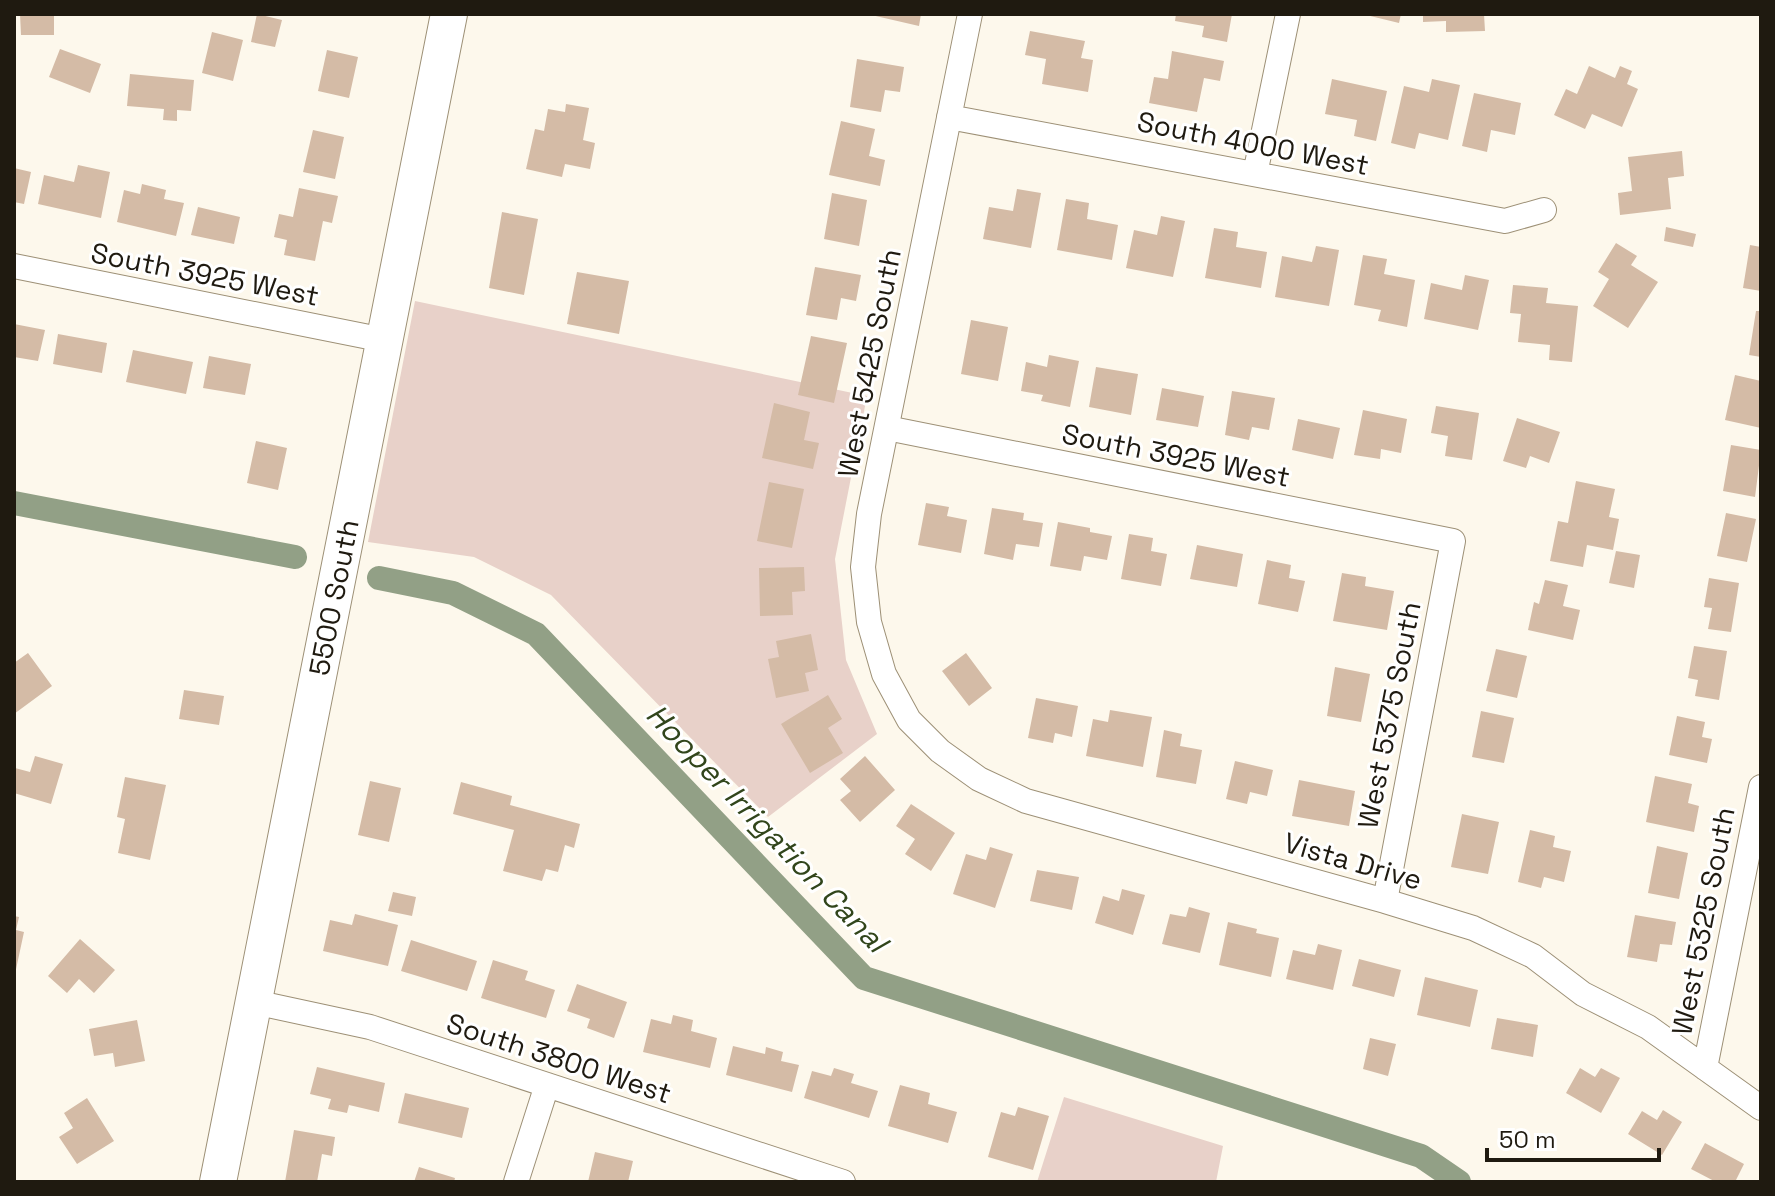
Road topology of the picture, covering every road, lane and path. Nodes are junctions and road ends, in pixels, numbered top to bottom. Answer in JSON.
{"nodes":[{"id":1,"x":449,"y":14,"type":"edge"},
{"id":2,"x":970,"y":14,"type":"edge"},
{"id":3,"x":1288,"y":14,"type":"edge"},
{"id":4,"x":949,"y":117,"type":"junction"},
{"id":5,"x":1255,"y":174,"type":"junction"},
{"id":6,"x":1544,"y":210,"type":"dead end"},
{"id":7,"x":14,"y":266,"type":"edge"},
{"id":8,"x":384,"y":340,"type":"junction"},
{"id":9,"x":887,"y":428,"type":"junction"},
{"id":10,"x":1453,"y":541,"type":"joint"},
{"id":11,"x":909,"y":720,"type":"joint"},
{"id":12,"x":1761,"y":787,"type":"edge"},
{"id":13,"x":1385,"y":901,"type":"junction"},
{"id":14,"x":254,"y":1002,"type":"junction"},
{"id":15,"x":1705,"y":1068,"type":"junction"},
{"id":16,"x":547,"y":1085,"type":"junction"},
{"id":17,"x":1761,"y":1108,"type":"edge"},
{"id":18,"x":218,"y":1182,"type":"edge"},
{"id":19,"x":516,"y":1182,"type":"edge"},
{"id":20,"x":843,"y":1182,"type":"edge"}],
"edges":[{"from":1,"to":8,"type":"main road","name":"5500 South"},
{"from":2,"to":4,"type":"street","name":"West 5425 South"},
{"from":3,"to":5,"type":"street"},
{"from":4,"to":5,"type":"street","name":"South 4000 West"},
{"from":4,"to":9,"type":"street","name":"West 5425 South"},
{"from":5,"to":6,"type":"street","name":"South 4000 West"},
{"from":7,"to":8,"type":"street","name":"South 3925 West"},
{"from":8,"to":14,"type":"main road","name":"5500 South"},
{"from":9,"to":10,"type":"street","name":"South 3925 West"},
{"from":9,"to":11,"type":"street","name":"West 5425 South"},
{"from":10,"to":13,"type":"street","name":"West 5375 South"},
{"from":11,"to":13,"type":"street","name":"Vista Drive"},
{"from":12,"to":15,"type":"street","name":"West 5325 South"},
{"from":13,"to":15,"type":"street","name":"Vista Drive"},
{"from":14,"to":16,"type":"street","name":"South 3800 West"},
{"from":14,"to":18,"type":"main road","name":"5500 South"},
{"from":15,"to":17,"type":"street","name":"Vista Drive"},
{"from":16,"to":19,"type":"street"},
{"from":16,"to":20,"type":"street","name":"South 3800 West"}]}
